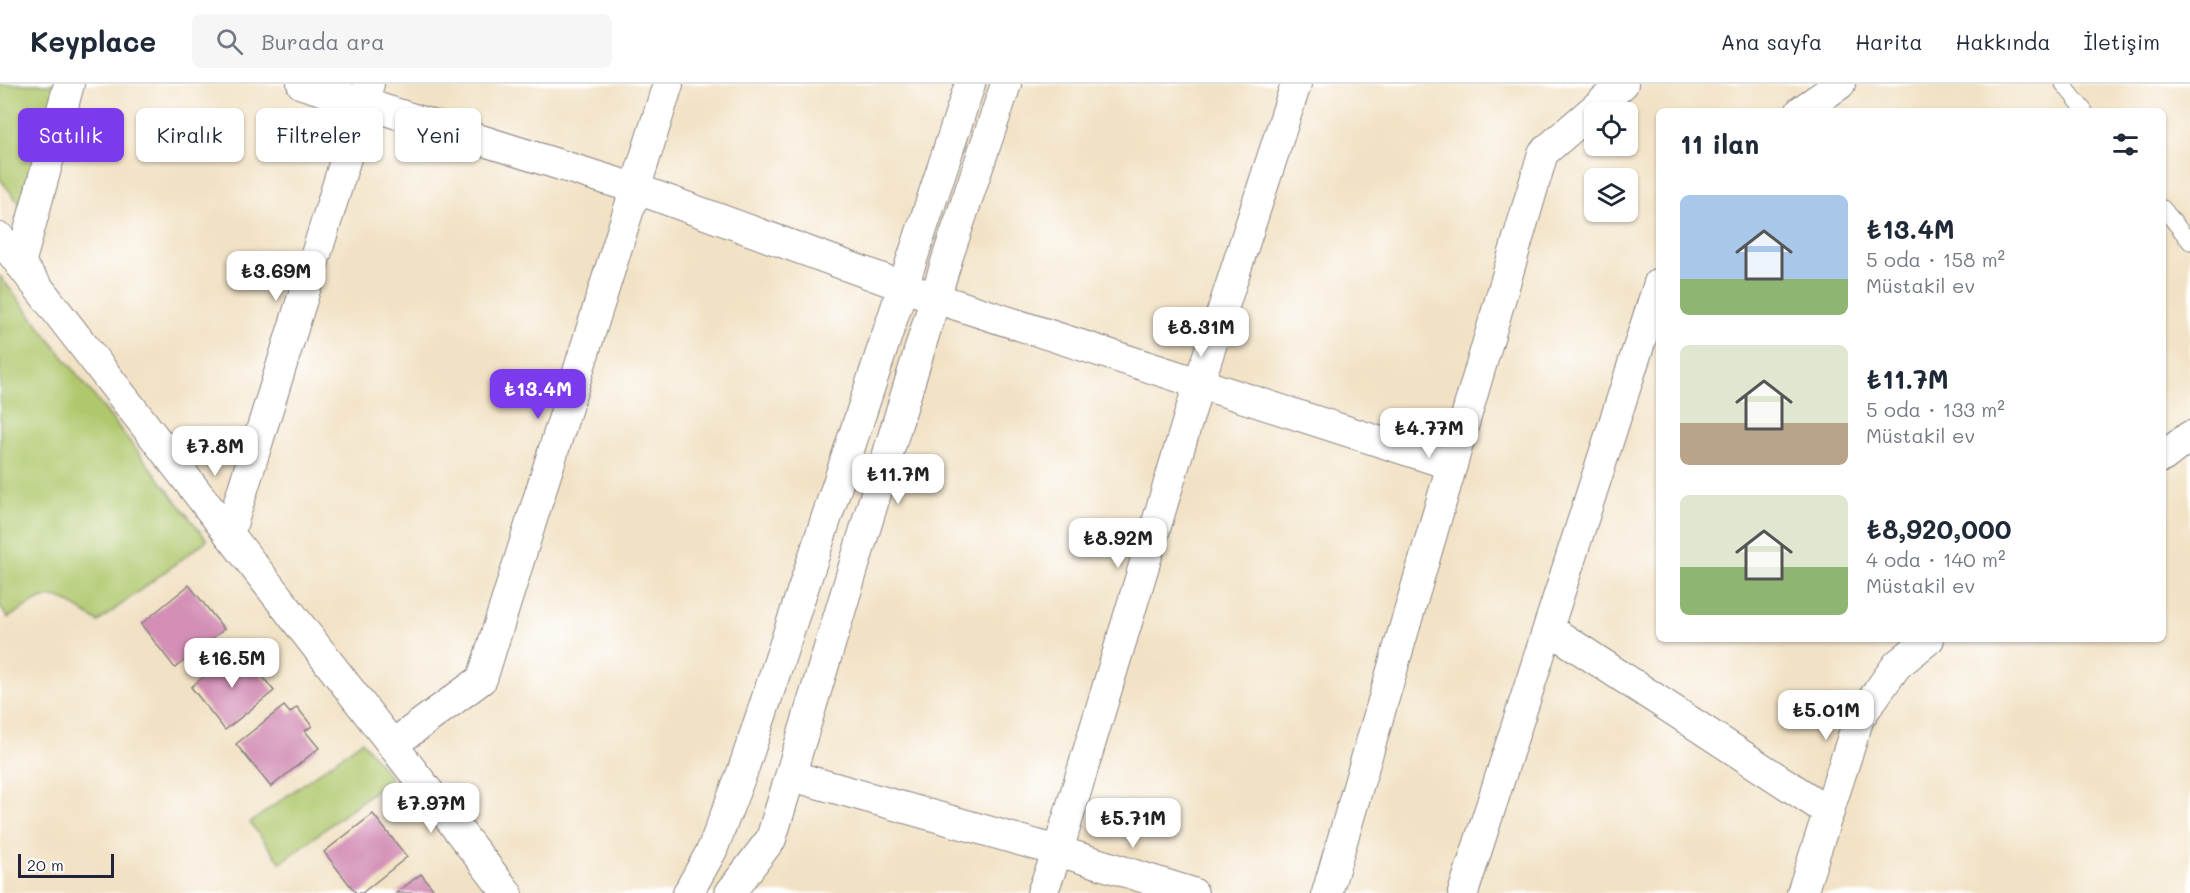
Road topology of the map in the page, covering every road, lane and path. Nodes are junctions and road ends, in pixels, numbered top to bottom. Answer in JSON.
{"nodes":[{"id":1,"x":69,"y":84,"type":"edge"},
{"id":2,"x":302,"y":84,"type":"edge"},
{"id":3,"x":668,"y":84,"type":"edge"},
{"id":4,"x":970,"y":84,"type":"edge"},
{"id":5,"x":1006,"y":84,"type":"edge"},
{"id":6,"x":1296,"y":84,"type":"edge"},
{"id":7,"x":1623,"y":84,"type":"edge"},
{"id":8,"x":1839,"y":84,"type":"edge"},
{"id":9,"x":2063,"y":84,"type":"edge"},
{"id":10,"x":366,"y":94,"type":"edge"},
{"id":11,"x":1805,"y":108,"type":"edge"},
{"id":12,"x":2083,"y":108,"type":"edge"},
{"id":13,"x":637,"y":189,"type":"junction"},
{"id":14,"x":2166,"y":212,"type":"edge"},
{"id":15,"x":0,"y":238,"type":"edge"},
{"id":16,"x":2190,"y":242,"type":"edge"},
{"id":17,"x":20,"y":264,"type":"junction"},
{"id":18,"x":904,"y":286,"type":"junction"},
{"id":19,"x":935,"y":298,"type":"junction"},
{"id":20,"x":1656,"y":305,"type":"edge"},
{"id":21,"x":1648,"y":365,"type":"edge"},
{"id":22,"x":1199,"y":383,"type":"junction"},
{"id":23,"x":2190,"y":436,"type":"edge"},
{"id":24,"x":2166,"y":455,"type":"edge"},
{"id":25,"x":1452,"y":465,"type":"junction"},
{"id":26,"x":229,"y":534,"type":"junction"},
{"id":27,"x":1549,"y":629,"type":"junction"},
{"id":28,"x":1925,"y":642,"type":"edge"},
{"id":29,"x":392,"y":745,"type":"junction"},
{"id":30,"x":792,"y":776,"type":"junction"},
{"id":31,"x":1828,"y":812,"type":"junction"},
{"id":32,"x":1059,"y":851,"type":"junction"},
{"id":33,"x":507,"y":893,"type":"edge"},
{"id":34,"x":688,"y":893,"type":"edge"},
{"id":35,"x":730,"y":893,"type":"edge"},
{"id":36,"x":1042,"y":893,"type":"edge"},
{"id":37,"x":1193,"y":893,"type":"edge"},
{"id":38,"x":1327,"y":893,"type":"edge"},
{"id":39,"x":1463,"y":893,"type":"edge"},
{"id":40,"x":1802,"y":893,"type":"edge"}],
"edges":[{"from":1,"to":17,"type":"street"},
{"from":2,"to":10,"type":"street"},
{"from":3,"to":13,"type":"street"},
{"from":4,"to":18,"type":"street"},
{"from":5,"to":19,"type":"street"},
{"from":6,"to":22,"type":"street"},
{"from":7,"to":25,"type":"street"},
{"from":8,"to":11,"type":"street"},
{"from":9,"to":12,"type":"lane"},
{"from":10,"to":13,"type":"street"},
{"from":10,"to":26,"type":"street"},
{"from":13,"to":18,"type":"street"},
{"from":13,"to":29,"type":"street"},
{"from":14,"to":16,"type":"lane"},
{"from":15,"to":17,"type":"street"},
{"from":17,"to":26,"type":"street"},
{"from":18,"to":19,"type":"street"},
{"from":18,"to":34,"type":"street"},
{"from":19,"to":22,"type":"street"},
{"from":19,"to":30,"type":"street"},
{"from":20,"to":21,"type":"street"},
{"from":21,"to":27,"type":"street"},
{"from":22,"to":25,"type":"street"},
{"from":22,"to":32,"type":"street"},
{"from":23,"to":24,"type":"street"},
{"from":25,"to":38,"type":"street"},
{"from":26,"to":29,"type":"street"},
{"from":27,"to":31,"type":"street"},
{"from":27,"to":39,"type":"street"},
{"from":28,"to":31,"type":"street"},
{"from":29,"to":33,"type":"street"},
{"from":30,"to":32,"type":"street"},
{"from":30,"to":35,"type":"street"},
{"from":31,"to":40,"type":"street"},
{"from":32,"to":36,"type":"street"},
{"from":32,"to":37,"type":"street"}]}
